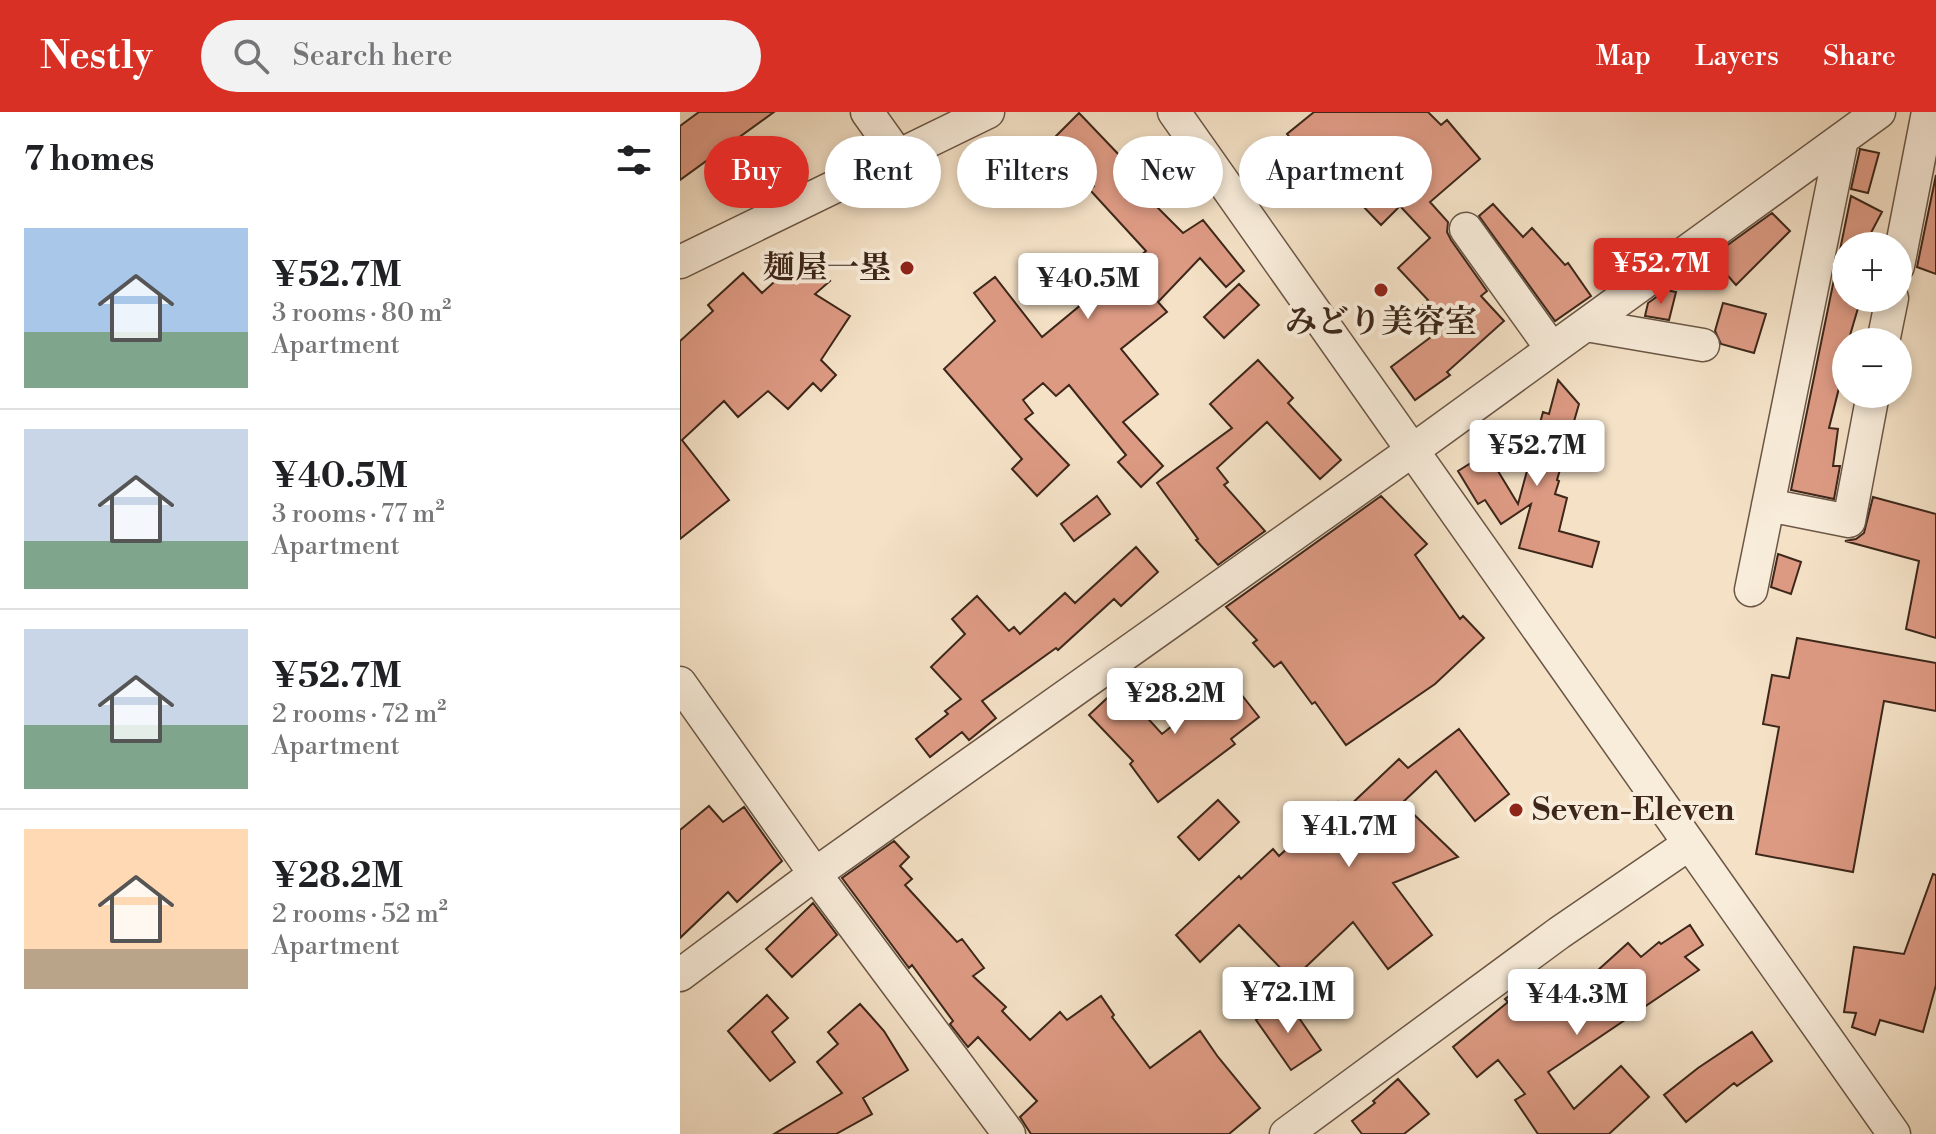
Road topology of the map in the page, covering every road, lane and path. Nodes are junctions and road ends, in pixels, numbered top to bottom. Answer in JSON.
{"nodes":[{"id":1,"x":867,"y":112,"type":"edge"},
{"id":2,"x":988,"y":112,"type":"edge"},
{"id":3,"x":1174,"y":112,"type":"edge"},
{"id":4,"x":1879,"y":112,"type":"edge"},
{"id":5,"x":1928,"y":112,"type":"edge"},
{"id":6,"x":884,"y":136,"type":"edge"},
{"id":7,"x":941,"y":136,"type":"edge"},
{"id":8,"x":1842,"y":139,"type":"junction"},
{"id":9,"x":825,"y":192,"type":"edge"},
{"id":10,"x":1466,"y":229,"type":"dead end"},
{"id":11,"x":1905,"y":232,"type":"edge"},
{"id":12,"x":680,"y":262,"type":"edge"},
{"id":13,"x":1586,"y":325,"type":"junction"},
{"id":14,"x":1703,"y":345,"type":"dead end"},
{"id":15,"x":1552,"y":349,"type":"junction"},
{"id":16,"x":1870,"y":408,"type":"edge"},
{"id":17,"x":1413,"y":450,"type":"junction"},
{"id":18,"x":1768,"y":505,"type":"junction"},
{"id":19,"x":1751,"y":590,"type":"dead end"},
{"id":20,"x":680,"y":683,"type":"edge"},
{"id":21,"x":1689,"y":844,"type":"junction"},
{"id":22,"x":815,"y":874,"type":"junction"},
{"id":23,"x":680,"y":975,"type":"edge"},
{"id":24,"x":1009,"y":1134,"type":"edge"},
{"id":25,"x":1286,"y":1134,"type":"edge"},
{"id":26,"x":1894,"y":1134,"type":"edge"}],
"edges":[{"from":1,"to":6,"type":"street"},
{"from":2,"to":7,"type":"street"},
{"from":3,"to":17,"type":"street"},
{"from":4,"to":8,"type":"street"},
{"from":5,"to":11,"type":"street"},
{"from":8,"to":13,"type":"street"},
{"from":8,"to":18,"type":"street"},
{"from":9,"to":12,"type":"street"},
{"from":10,"to":15,"type":"street"},
{"from":13,"to":14,"type":"street"},
{"from":13,"to":15,"type":"street"},
{"from":15,"to":17,"type":"street"},
{"from":16,"to":18,"type":"street"},
{"from":17,"to":21,"type":"street"},
{"from":17,"to":22,"type":"street"},
{"from":18,"to":19,"type":"street"},
{"from":20,"to":22,"type":"street"},
{"from":21,"to":25,"type":"street"},
{"from":21,"to":26,"type":"street"},
{"from":22,"to":23,"type":"street"},
{"from":22,"to":24,"type":"street"}]}
